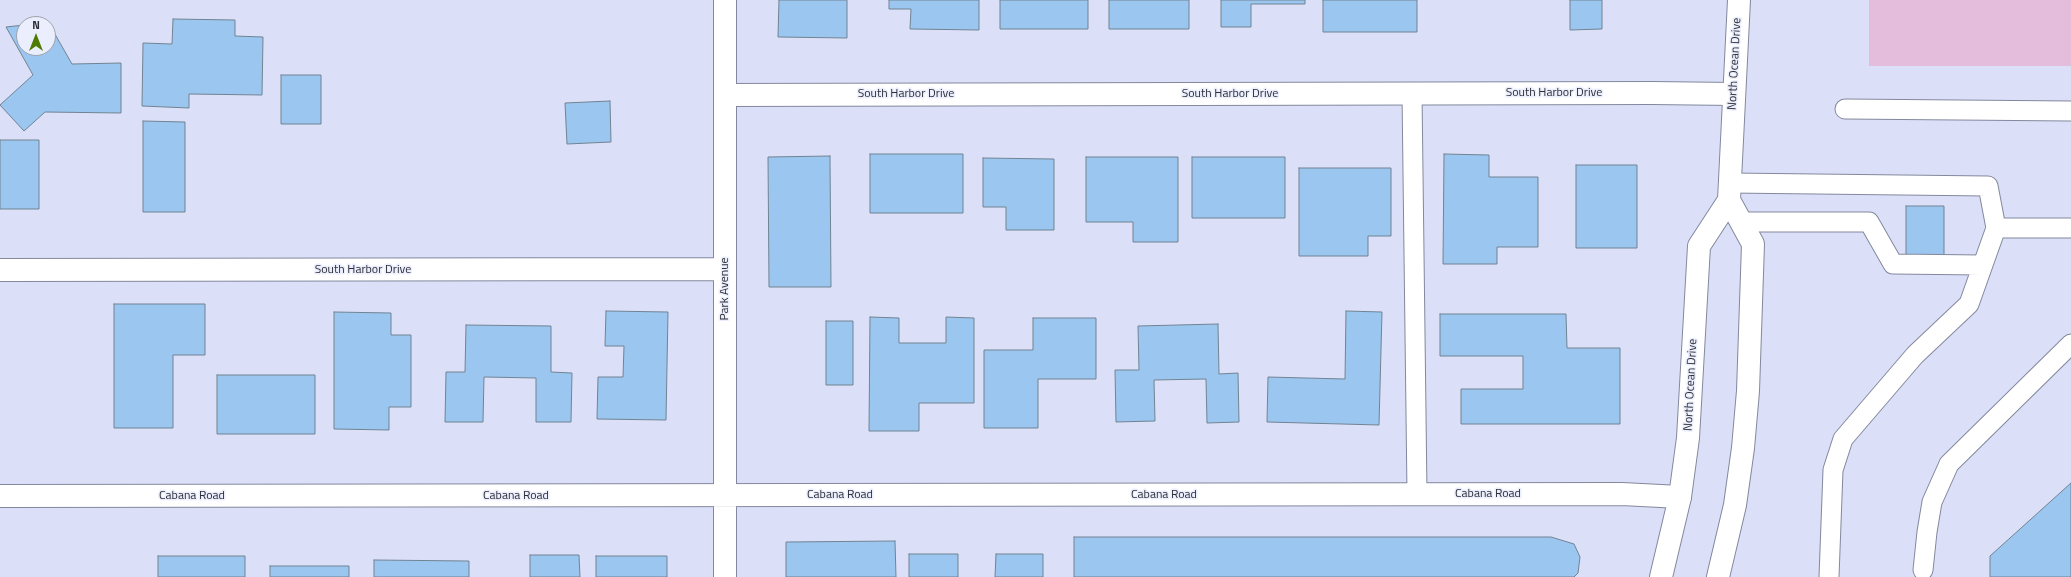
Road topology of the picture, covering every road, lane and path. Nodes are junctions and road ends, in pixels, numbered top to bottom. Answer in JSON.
{"nodes":[{"id":1,"x":725,"y":0,"type":"edge"},
{"id":2,"x":1739,"y":0,"type":"edge"},
{"id":3,"x":1412,"y":93,"type":"junction"},
{"id":4,"x":1734,"y":94,"type":"junction"},
{"id":5,"x":725,"y":95,"type":"junction"},
{"id":6,"x":1845,"y":109,"type":"dead end"},
{"id":7,"x":2071,"y":111,"type":"edge"},
{"id":8,"x":1729,"y":191,"type":"junction"},
{"id":9,"x":1741,"y":222,"type":"junction"},
{"id":10,"x":1996,"y":228,"type":"junction"},
{"id":11,"x":2071,"y":228,"type":"edge"},
{"id":12,"x":1982,"y":265,"type":"junction"},
{"id":13,"x":0,"y":270,"type":"edge"},
{"id":14,"x":725,"y":270,"type":"junction"},
{"id":15,"x":2071,"y":344,"type":"edge"},
{"id":16,"x":1417,"y":494,"type":"junction"},
{"id":17,"x":0,"y":496,"type":"edge"},
{"id":18,"x":725,"y":496,"type":"junction"},
{"id":19,"x":1680,"y":497,"type":"junction"},
{"id":20,"x":1923,"y":570,"type":"dead end"},
{"id":21,"x":725,"y":577,"type":"edge"},
{"id":22,"x":1661,"y":577,"type":"edge"},
{"id":23,"x":1718,"y":577,"type":"edge"},
{"id":24,"x":1829,"y":577,"type":"edge"}],
"edges":[{"from":1,"to":5,"type":"street","name":"Park Avenue"},
{"from":2,"to":4,"type":"street","name":"North Ocean Drive"},
{"from":3,"to":4,"type":"street","name":"South Harbor Drive"},
{"from":3,"to":5,"type":"street","name":"South Harbor Drive"},
{"from":3,"to":16,"type":"lane"},
{"from":4,"to":8,"type":"street","name":"North Ocean Drive"},
{"from":5,"to":14,"type":"street","name":"Park Avenue"},
{"from":6,"to":7,"type":"lane"},
{"from":8,"to":9,"type":"street"},
{"from":8,"to":10,"type":"lane"},
{"from":8,"to":19,"type":"street","name":"North Ocean Drive"},
{"from":9,"to":12,"type":"lane"},
{"from":9,"to":23,"type":"street"},
{"from":10,"to":11,"type":"lane"},
{"from":10,"to":12,"type":"lane"},
{"from":12,"to":24,"type":"lane"},
{"from":13,"to":14,"type":"street","name":"South Harbor Drive"},
{"from":14,"to":18,"type":"street","name":"Park Avenue"},
{"from":15,"to":20,"type":"lane"},
{"from":16,"to":18,"type":"street","name":"Cabana Road"},
{"from":16,"to":19,"type":"street","name":"Cabana Road"},
{"from":17,"to":18,"type":"street","name":"Cabana Road"},
{"from":18,"to":21,"type":"street","name":"Park Avenue"},
{"from":19,"to":22,"type":"street","name":"North Ocean Drive"}]}
